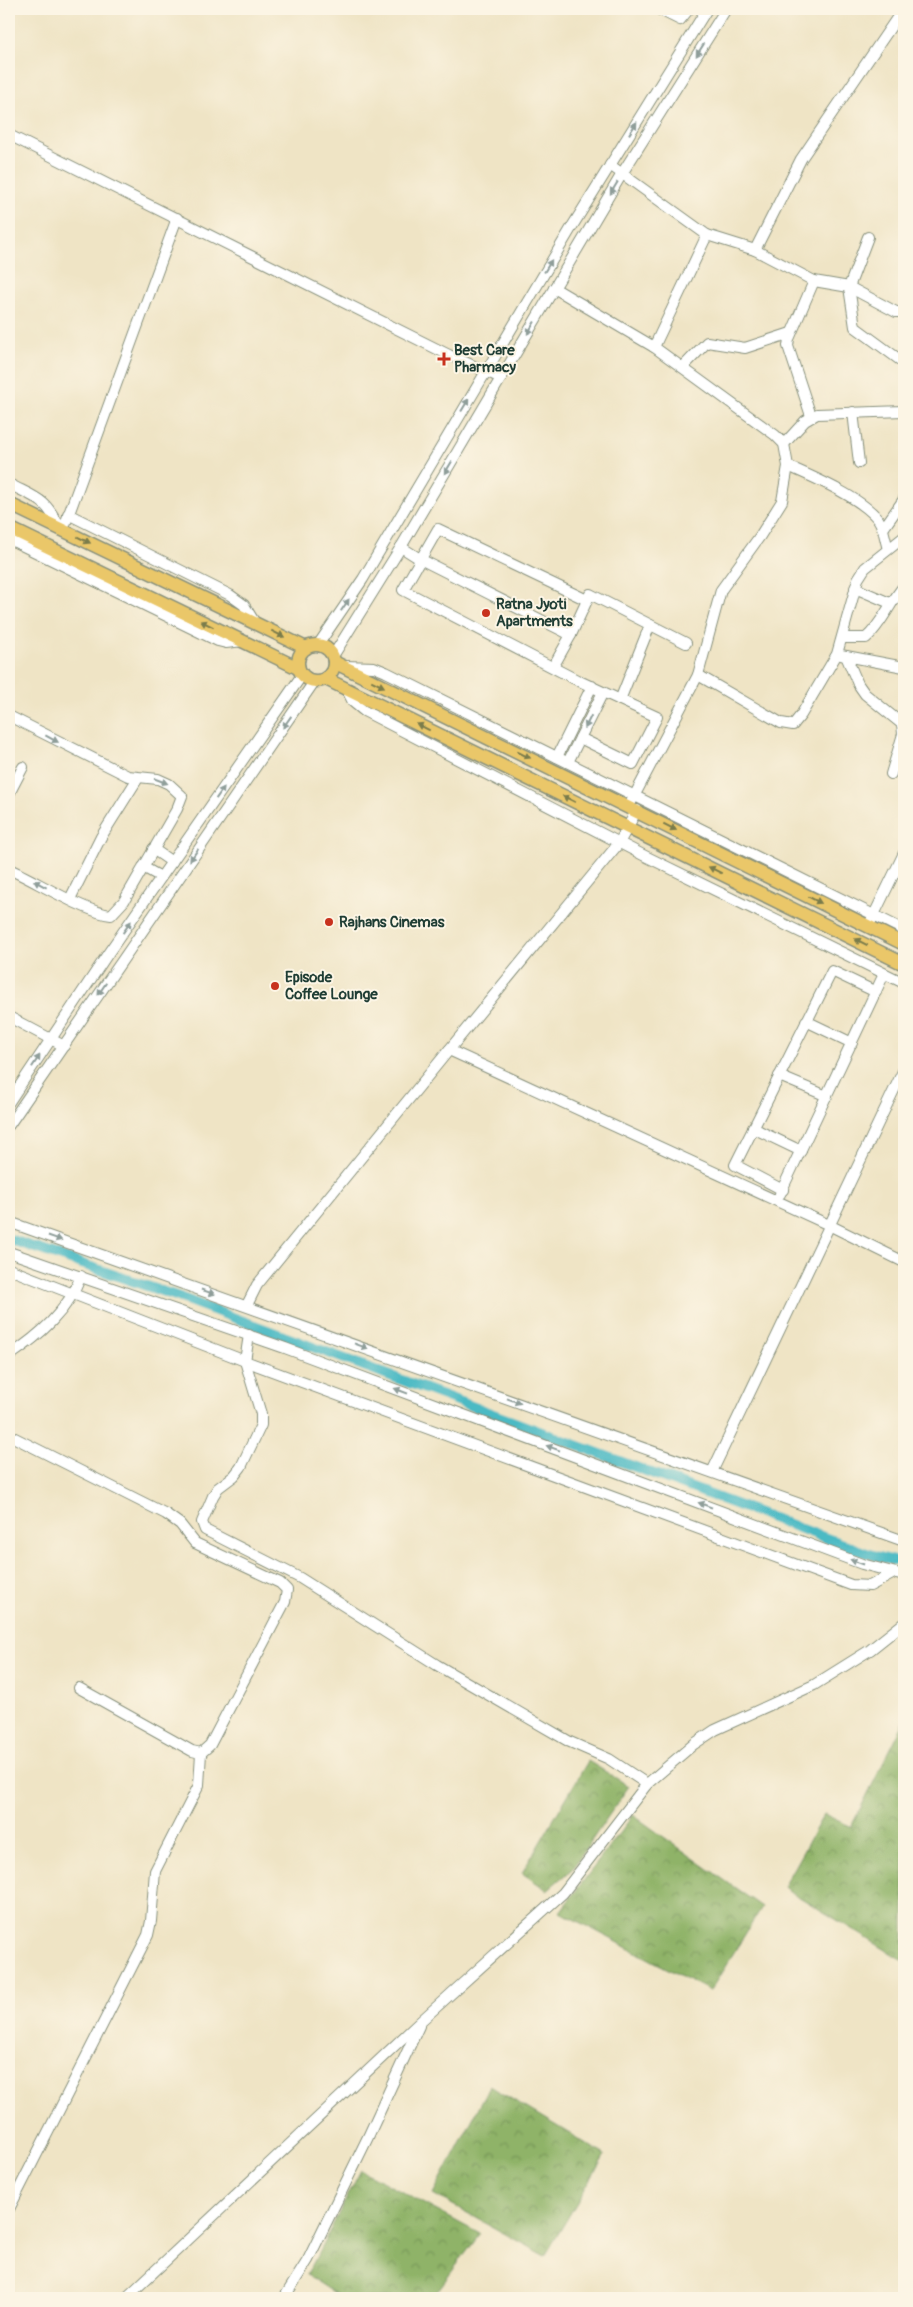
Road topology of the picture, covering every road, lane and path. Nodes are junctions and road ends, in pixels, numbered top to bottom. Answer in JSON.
{"nodes":[{"id":1,"x":658,"y":9,"type":"edge"},
{"id":2,"x":688,"y":9,"type":"edge"},
{"id":3,"x":707,"y":9,"type":"edge"},
{"id":4,"x":726,"y":9,"type":"edge"},
{"id":5,"x":903,"y":9,"type":"edge"},
{"id":6,"x":9,"y":135,"type":"edge"},
{"id":7,"x":610,"y":165,"type":"junction"},
{"id":8,"x":623,"y":172,"type":"junction"},
{"id":9,"x":177,"y":218,"type":"junction"},
{"id":10,"x":707,"y":235,"type":"junction"},
{"id":11,"x":868,"y":237,"type":"dead end"},
{"id":12,"x":755,"y":250,"type":"junction"},
{"id":13,"x":814,"y":281,"type":"junction"},
{"id":14,"x":849,"y":287,"type":"junction"},
{"id":15,"x":554,"y":288,"type":"junction"},
{"id":16,"x":904,"y":312,"type":"edge"},
{"id":17,"x":791,"y":333,"type":"junction"},
{"id":18,"x":654,"y":347,"type":"junction"},
{"id":19,"x":904,"y":363,"type":"edge"},
{"id":20,"x":683,"y":367,"type":"junction"},
{"id":21,"x":486,"y":371,"type":"junction"},
{"id":22,"x":501,"y":378,"type":"junction"},
{"id":23,"x":904,"y":411,"type":"edge"},
{"id":24,"x":853,"y":412,"type":"junction"},
{"id":25,"x":810,"y":416,"type":"junction"},
{"id":26,"x":784,"y":444,"type":"junction"},
{"id":27,"x":859,"y":463,"type":"dead end"},
{"id":28,"x":788,"y":466,"type":"junction"},
{"id":29,"x":9,"y":484,"type":"edge"},
{"id":30,"x":904,"y":499,"type":"edge"},
{"id":31,"x":9,"y":504,"type":"edge"},
{"id":32,"x":68,"y":514,"type":"junction"},
{"id":33,"x":9,"y":528,"type":"edge"},
{"id":34,"x":61,"y":529,"type":"junction"},
{"id":35,"x":883,"y":529,"type":"junction"},
{"id":36,"x":904,"y":537,"type":"edge"},
{"id":37,"x":9,"y":539,"type":"edge"},
{"id":38,"x":401,"y":547,"type":"junction"},
{"id":39,"x":888,"y":549,"type":"junction"},
{"id":40,"x":420,"y":559,"type":"junction"},
{"id":41,"x":904,"y":586,"type":"edge"},
{"id":42,"x":855,"y":588,"type":"junction"},
{"id":43,"x":587,"y":600,"type":"junction"},
{"id":44,"x":890,"y":603,"type":"junction"},
{"id":45,"x":255,"y":623,"type":"junction"},
{"id":46,"x":650,"y":625,"type":"junction"},
{"id":47,"x":571,"y":635,"type":"junction"},
{"id":48,"x":843,"y":638,"type":"junction"},
{"id":49,"x":243,"y":641,"type":"junction"},
{"id":50,"x":686,"y":643,"type":"dead end"},
{"id":51,"x":312,"y":646,"type":"junction"},
{"id":52,"x":842,"y":655,"type":"junction"},
{"id":53,"x":336,"y":662,"type":"junction"},
{"id":54,"x":553,"y":667,"type":"junction"},
{"id":55,"x":904,"y":667,"type":"edge"},
{"id":56,"x":300,"y":671,"type":"junction"},
{"id":57,"x":698,"y":675,"type":"junction"},
{"id":58,"x":320,"y":680,"type":"junction"},
{"id":59,"x":592,"y":686,"type":"junction"},
{"id":60,"x":346,"y":688,"type":"junction"},
{"id":61,"x":603,"y":692,"type":"junction"},
{"id":62,"x":620,"y":700,"type":"junction"},
{"id":63,"x":9,"y":716,"type":"edge"},
{"id":64,"x":580,"y":738,"type":"junction"},
{"id":65,"x":558,"y":757,"type":"junction"},
{"id":66,"x":568,"y":762,"type":"junction"},
{"id":67,"x":23,"y":766,"type":"dead end"},
{"id":68,"x":891,"y":774,"type":"dead end"},
{"id":69,"x":138,"y":778,"type":"junction"},
{"id":70,"x":9,"y":794,"type":"edge"},
{"id":71,"x":633,"y":804,"type":"junction"},
{"id":72,"x":628,"y":828,"type":"junction"},
{"id":73,"x":619,"y":843,"type":"junction"},
{"id":74,"x":153,"y":849,"type":"junction"},
{"id":75,"x":904,"y":853,"type":"edge"},
{"id":76,"x":172,"y":862,"type":"junction"},
{"id":77,"x":143,"y":867,"type":"junction"},
{"id":78,"x":9,"y":869,"type":"edge"},
{"id":79,"x":161,"y":877,"type":"junction"},
{"id":80,"x":70,"y":899,"type":"junction"},
{"id":81,"x":871,"y":921,"type":"junction"},
{"id":82,"x":904,"y":930,"type":"edge"},
{"id":83,"x":904,"y":944,"type":"edge"},
{"id":84,"x":904,"y":964,"type":"edge"},
{"id":85,"x":884,"y":974,"type":"junction"},
{"id":86,"x":904,"y":983,"type":"edge"},
{"id":87,"x":876,"y":992,"type":"junction"},
{"id":88,"x":9,"y":1017,"type":"edge"},
{"id":89,"x":806,"y":1021,"type":"junction"},
{"id":90,"x":51,"y":1038,"type":"junction"},
{"id":91,"x":852,"y":1042,"type":"junction"},
{"id":92,"x":64,"y":1046,"type":"junction"},
{"id":93,"x":449,"y":1050,"type":"junction"},
{"id":94,"x":904,"y":1069,"type":"edge"},
{"id":95,"x":779,"y":1076,"type":"junction"},
{"id":96,"x":827,"y":1096,"type":"junction"},
{"id":97,"x":9,"y":1102,"type":"edge"},
{"id":98,"x":9,"y":1125,"type":"edge"},
{"id":99,"x":753,"y":1128,"type":"junction"},
{"id":100,"x":801,"y":1151,"type":"junction"},
{"id":101,"x":783,"y":1190,"type":"junction"},
{"id":102,"x":777,"y":1201,"type":"junction"},
{"id":103,"x":9,"y":1222,"type":"edge"},
{"id":104,"x":829,"y":1225,"type":"junction"},
{"id":105,"x":9,"y":1252,"type":"edge"},
{"id":106,"x":904,"y":1262,"type":"edge"},
{"id":107,"x":9,"y":1269,"type":"edge"},
{"id":108,"x":81,"y":1276,"type":"junction"},
{"id":109,"x":74,"y":1294,"type":"junction"},
{"id":110,"x":247,"y":1306,"type":"junction"},
{"id":111,"x":249,"y":1336,"type":"junction"},
{"id":112,"x":9,"y":1356,"type":"edge"},
{"id":113,"x":244,"y":1361,"type":"junction"},
{"id":114,"x":9,"y":1435,"type":"edge"},
{"id":115,"x":712,"y":1472,"type":"junction"},
{"id":116,"x":904,"y":1541,"type":"edge"},
{"id":117,"x":899,"y":1574,"type":"edge"},
{"id":118,"x":904,"y":1623,"type":"edge"},
{"id":119,"x":79,"y":1688,"type":"dead end"},
{"id":120,"x":201,"y":1754,"type":"junction"},
{"id":121,"x":647,"y":1784,"type":"junction"},
{"id":122,"x":422,"y":2020,"type":"junction"},
{"id":123,"x":9,"y":2210,"type":"edge"},
{"id":124,"x":126,"y":2298,"type":"edge"},
{"id":125,"x":284,"y":2298,"type":"edge"}],
"edges":[{"from":1,"to":2,"type":"street"},
{"from":7,"to":3,"type":"street","one_way":true},
{"from":4,"to":8,"type":"street","one_way":true},
{"from":5,"to":12,"type":"street"},
{"from":6,"to":9,"type":"street"},
{"from":7,"to":8,"type":"street"},
{"from":21,"to":7,"type":"street","one_way":true},
{"from":8,"to":10,"type":"street"},
{"from":8,"to":15,"type":"street","one_way":true},
{"from":9,"to":21,"type":"street"},
{"from":9,"to":32,"type":"street"},
{"from":10,"to":12,"type":"street"},
{"from":10,"to":18,"type":"street"},
{"from":11,"to":14,"type":"street"},
{"from":12,"to":13,"type":"street"},
{"from":13,"to":14,"type":"street"},
{"from":13,"to":17,"type":"street"},
{"from":14,"to":16,"type":"street"},
{"from":14,"to":19,"type":"street"},
{"from":15,"to":18,"type":"street"},
{"from":15,"to":22,"type":"street","one_way":true},
{"from":17,"to":20,"type":"street"},
{"from":17,"to":25,"type":"street"},
{"from":18,"to":20,"type":"street"},
{"from":20,"to":26,"type":"street"},
{"from":21,"to":22,"type":"street"},
{"from":51,"to":21,"type":"street","one_way":true},
{"from":22,"to":38,"type":"street","one_way":true},
{"from":23,"to":24,"type":"street"},
{"from":24,"to":25,"type":"street"},
{"from":24,"to":27,"type":"street"},
{"from":25,"to":26,"type":"street"},
{"from":26,"to":28,"type":"street"},
{"from":28,"to":35,"type":"street"},
{"from":28,"to":57,"type":"street"},
{"from":29,"to":34,"type":"street"},
{"from":30,"to":35,"type":"street"},
{"from":31,"to":34,"type":"main road"},
{"from":32,"to":34,"type":"street"},
{"from":32,"to":45,"type":"street"},
{"from":49,"to":33,"type":"main road","one_way":true},
{"from":34,"to":45,"type":"main road","one_way":true},
{"from":35,"to":39,"type":"street"},
{"from":36,"to":39,"type":"street"},
{"from":37,"to":49,"type":"street"},
{"from":38,"to":40,"type":"street"},
{"from":38,"to":53,"type":"street"},
{"from":39,"to":42,"type":"street"},
{"from":40,"to":43,"type":"street"},
{"from":40,"to":47,"type":"street"},
{"from":40,"to":54,"type":"street"},
{"from":41,"to":44,"type":"street"},
{"from":42,"to":44,"type":"street"},
{"from":42,"to":48,"type":"street"},
{"from":43,"to":46,"type":"street"},
{"from":43,"to":47,"type":"street"},
{"from":44,"to":48,"type":"street"},
{"from":45,"to":51,"type":"main road","one_way":true},
{"from":46,"to":50,"type":"street"},
{"from":46,"to":62,"type":"street"},
{"from":47,"to":54,"type":"street"},
{"from":48,"to":52,"type":"street"},
{"from":49,"to":56,"type":"main road"},
{"from":51,"to":53,"type":"main road"},
{"from":51,"to":56,"type":"main road"},
{"from":52,"to":55,"type":"street"},
{"from":52,"to":57,"type":"street"},
{"from":52,"to":68,"type":"street"},
{"from":53,"to":58,"type":"main road"},
{"from":53,"to":65,"type":"street"},
{"from":53,"to":71,"type":"main road","one_way":true},
{"from":54,"to":59,"type":"street"},
{"from":56,"to":58,"type":"main road"},
{"from":76,"to":56,"type":"street","one_way":true},
{"from":57,"to":71,"type":"street"},
{"from":58,"to":60,"type":"main road"},
{"from":58,"to":92,"type":"street","one_way":true},
{"from":59,"to":61,"type":"street"},
{"from":59,"to":65,"type":"street"},
{"from":72,"to":60,"type":"main road","one_way":true},
{"from":60,"to":73,"type":"street"},
{"from":61,"to":62,"type":"street"},
{"from":61,"to":64,"type":"street","one_way":true},
{"from":62,"to":64,"type":"street"},
{"from":63,"to":69,"type":"street","one_way":true},
{"from":64,"to":66,"type":"street"},
{"from":65,"to":66,"type":"street"},
{"from":66,"to":71,"type":"street"},
{"from":67,"to":70,"type":"street"},
{"from":69,"to":74,"type":"street","one_way":true},
{"from":69,"to":80,"type":"street"},
{"from":71,"to":72,"type":"street"},
{"from":71,"to":81,"type":"main road"},
{"from":72,"to":73,"type":"street"},
{"from":84,"to":72,"type":"main road","one_way":true},
{"from":73,"to":85,"type":"street"},
{"from":73,"to":93,"type":"street"},
{"from":74,"to":76,"type":"street"},
{"from":74,"to":77,"type":"street"},
{"from":75,"to":81,"type":"street"},
{"from":76,"to":79,"type":"street"},
{"from":77,"to":79,"type":"street"},
{"from":77,"to":80,"type":"street"},
{"from":80,"to":78,"type":"street","one_way":true},
{"from":90,"to":79,"type":"street","one_way":true},
{"from":81,"to":82,"type":"street"},
{"from":81,"to":83,"type":"main road"},
{"from":85,"to":86,"type":"street"},
{"from":85,"to":87,"type":"street"},
{"from":87,"to":89,"type":"street"},
{"from":87,"to":91,"type":"street"},
{"from":88,"to":90,"type":"street"},
{"from":89,"to":91,"type":"street"},
{"from":89,"to":95,"type":"street"},
{"from":90,"to":92,"type":"street"},
{"from":97,"to":90,"type":"street","one_way":true},
{"from":91,"to":96,"type":"street"},
{"from":92,"to":98,"type":"street"},
{"from":93,"to":102,"type":"street"},
{"from":93,"to":110,"type":"street"},
{"from":94,"to":104,"type":"street"},
{"from":95,"to":96,"type":"street"},
{"from":95,"to":99,"type":"street"},
{"from":96,"to":100,"type":"street"},
{"from":99,"to":100,"type":"street"},
{"from":99,"to":101,"type":"street"},
{"from":100,"to":101,"type":"street"},
{"from":101,"to":102,"type":"street"},
{"from":102,"to":104,"type":"street"},
{"from":103,"to":110,"type":"street","one_way":true},
{"from":104,"to":106,"type":"street"},
{"from":104,"to":115,"type":"street"},
{"from":105,"to":108,"type":"street"},
{"from":107,"to":109,"type":"street"},
{"from":108,"to":109,"type":"street"},
{"from":108,"to":111,"type":"street"},
{"from":109,"to":112,"type":"street"},
{"from":109,"to":113,"type":"street"},
{"from":110,"to":115,"type":"street","one_way":true},
{"from":111,"to":113,"type":"street"},
{"from":117,"to":111,"type":"street","one_way":true},
{"from":113,"to":117,"type":"street"},
{"from":113,"to":121,"type":"street"},
{"from":114,"to":120,"type":"street"},
{"from":115,"to":116,"type":"street"},
{"from":118,"to":121,"type":"street"},
{"from":119,"to":120,"type":"street"},
{"from":120,"to":123,"type":"street"},
{"from":121,"to":122,"type":"street"},
{"from":122,"to":124,"type":"street"},
{"from":122,"to":125,"type":"street"}]}
